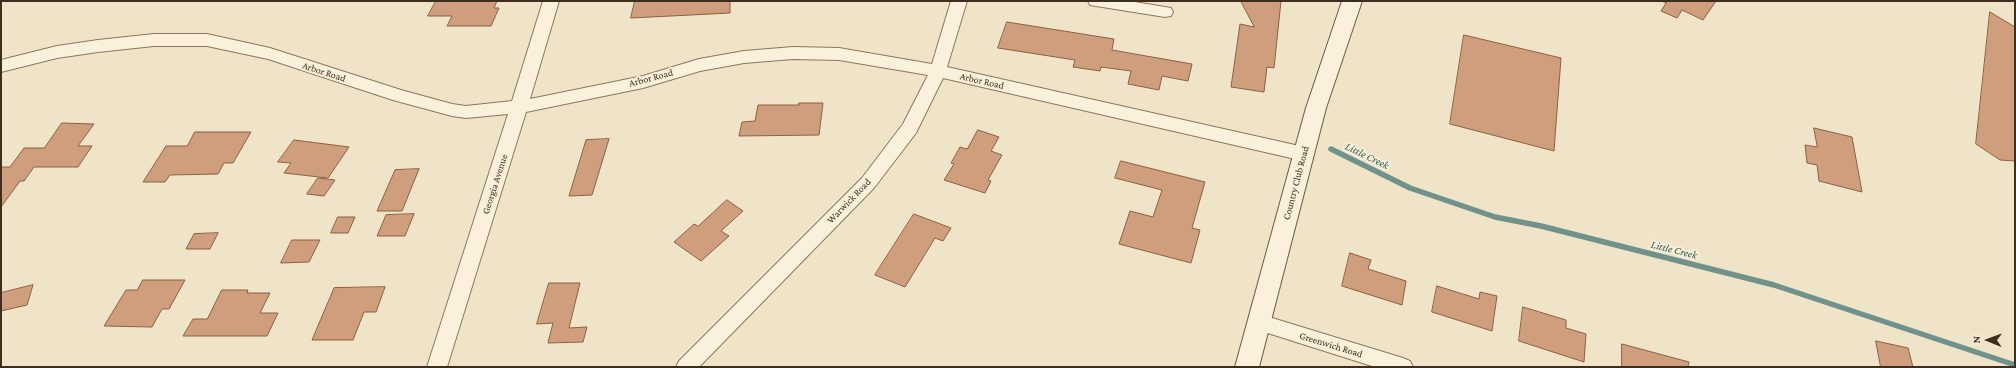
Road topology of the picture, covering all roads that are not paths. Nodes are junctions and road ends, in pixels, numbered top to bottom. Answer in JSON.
{"nodes":[{"id":1,"x":551,"y":1,"type":"edge"},
{"id":2,"x":958,"y":1,"type":"edge"},
{"id":3,"x":1096,"y":1,"type":"edge"},
{"id":4,"x":1352,"y":1,"type":"edge"},
{"id":5,"x":1165,"y":12,"type":"dead end"},
{"id":6,"x":1,"y":66,"type":"edge"},
{"id":7,"x":938,"y":71,"type":"junction"},
{"id":8,"x":519,"y":107,"type":"junction"},
{"id":9,"x":1304,"y":154,"type":"junction"},
{"id":10,"x":1259,"y":322,"type":"junction"},
{"id":11,"x":437,"y":367,"type":"edge"},
{"id":12,"x":686,"y":367,"type":"edge"},
{"id":13,"x":1247,"y":367,"type":"edge"},
{"id":14,"x":1403,"y":367,"type":"edge"}],
"edges":[{"from":1,"to":8,"type":"street","name":"Georgia Avenue"},
{"from":2,"to":7,"type":"street","name":"Warwick Road"},
{"from":3,"to":5,"type":"street"},
{"from":4,"to":9,"type":"main road","name":"Country Club Road"},
{"from":6,"to":8,"type":"street","name":"Arbor Road"},
{"from":7,"to":8,"type":"street","name":"Arbor Road"},
{"from":7,"to":9,"type":"street","name":"Arbor Road"},
{"from":7,"to":12,"type":"street","name":"Warwick Road"},
{"from":8,"to":11,"type":"street","name":"Georgia Avenue"},
{"from":9,"to":10,"type":"main road","name":"Country Club Road"},
{"from":10,"to":13,"type":"main road","name":"Country Club Road"},
{"from":10,"to":14,"type":"street","name":"Greenwich Road"}]}
